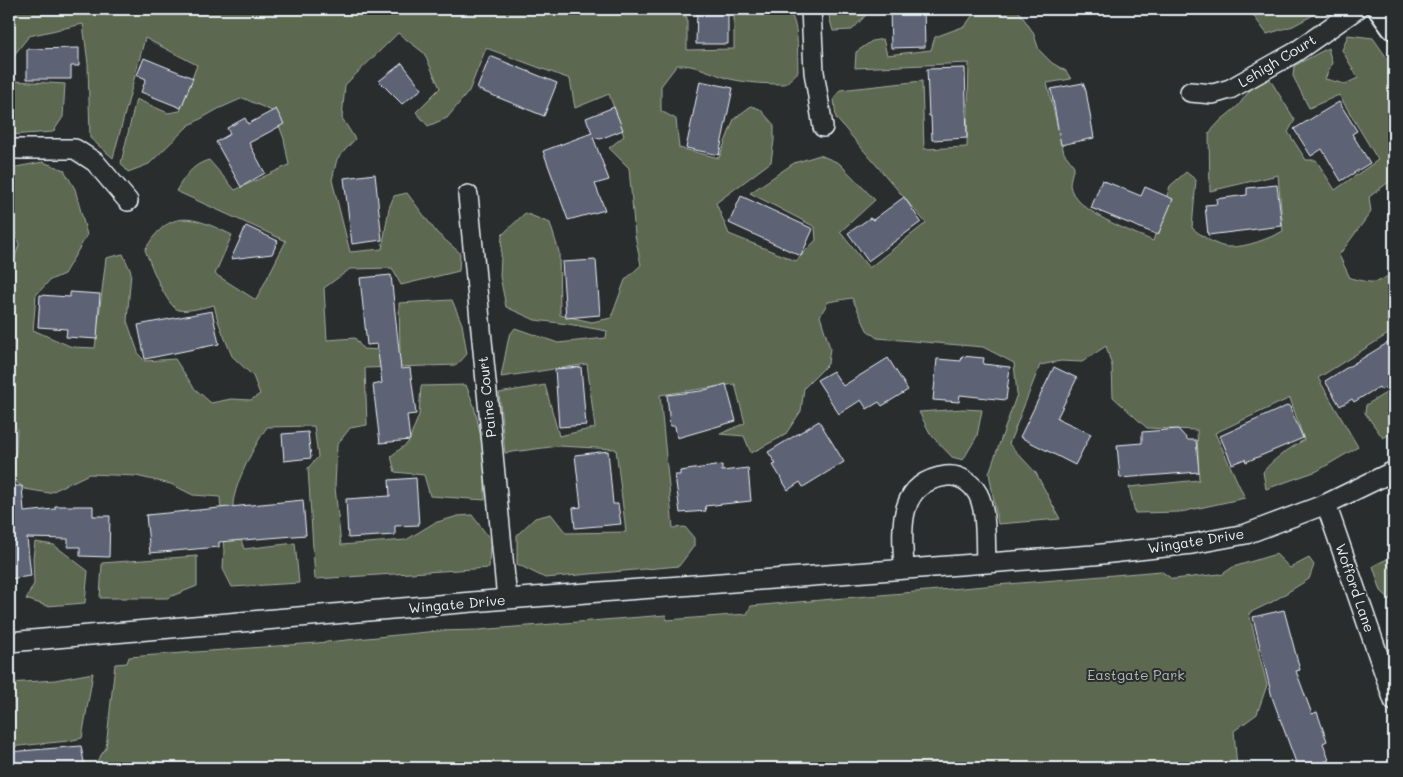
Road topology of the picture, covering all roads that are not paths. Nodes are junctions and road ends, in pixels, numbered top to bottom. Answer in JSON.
{"nodes":[{"id":1,"x":811,"y":9,"type":"edge"},
{"id":2,"x":1357,"y":9,"type":"edge"},
{"id":3,"x":1382,"y":9,"type":"edge"},
{"id":4,"x":1394,"y":26,"type":"edge"},
{"id":5,"x":1190,"y":92,"type":"dead end"},
{"id":6,"x":823,"y":127,"type":"dead end"},
{"id":7,"x":9,"y":149,"type":"edge"},
{"id":8,"x":468,"y":194,"type":"dead end"},
{"id":9,"x":128,"y":201,"type":"dead end"},
{"id":10,"x":1394,"y":471,"type":"edge"},
{"id":11,"x":1326,"y":504,"type":"junction"},
{"id":12,"x":986,"y":563,"type":"junction"},
{"id":13,"x":904,"y":568,"type":"junction"},
{"id":14,"x":507,"y":599,"type":"junction"},
{"id":15,"x":9,"y":642,"type":"edge"},
{"id":16,"x":1394,"y":701,"type":"edge"}],
"edges":[{"from":1,"to":6,"type":"street"},
{"from":2,"to":5,"type":"street","name":"Lehigh Court"},
{"from":3,"to":4,"type":"street"},
{"from":7,"to":9,"type":"street"},
{"from":8,"to":14,"type":"street","name":"Paine Court"},
{"from":10,"to":11,"type":"street","name":"Wingate Drive"},
{"from":11,"to":12,"type":"street","name":"Wingate Drive"},
{"from":11,"to":16,"type":"street","name":"Wofford Lane"},
{"from":12,"to":13,"type":"street","name":"Wingate Drive"},
{"from":12,"to":13,"type":"street"},
{"from":13,"to":14,"type":"street","name":"Wingate Drive"},
{"from":14,"to":15,"type":"street","name":"Wingate Drive"}]}
